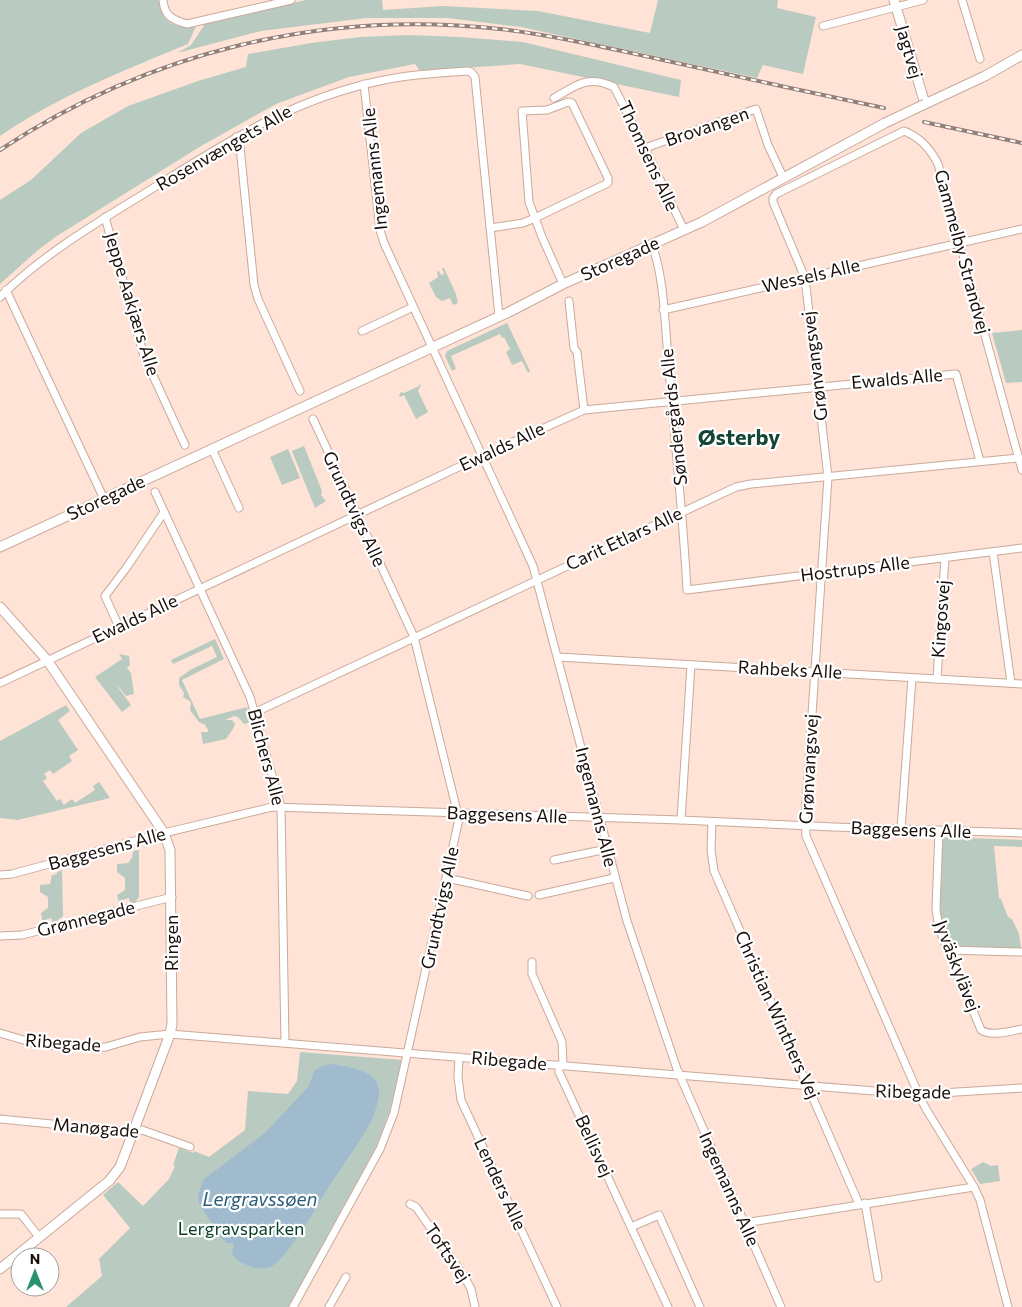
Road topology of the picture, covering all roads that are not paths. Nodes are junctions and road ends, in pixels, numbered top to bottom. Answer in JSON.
{"nodes":[{"id":1,"x":163,"y":0,"type":"edge"},
{"id":2,"x":291,"y":0,"type":"edge"},
{"id":3,"x":923,"y":0,"type":"edge"},
{"id":4,"x":962,"y":0,"type":"edge"},
{"id":5,"x":279,"y":1,"type":"edge"},
{"id":6,"x":895,"y":4,"type":"edge"},
{"id":7,"x":823,"y":26,"type":"dead end"},
{"id":8,"x":1022,"y":55,"type":"edge"},
{"id":9,"x":980,"y":59,"type":"dead end"},
{"id":10,"x":364,"y":84,"type":"junction"},
{"id":11,"x":554,"y":98,"type":"dead end"},
{"id":12,"x":925,"y":104,"type":"junction"},
{"id":13,"x":236,"y":137,"type":"junction"},
{"id":14,"x":645,"y":148,"type":"junction"},
{"id":15,"x":783,"y":177,"type":"junction"},
{"id":16,"x":774,"y":196,"type":"joint"},
{"id":17,"x":105,"y":217,"type":"junction"},
{"id":18,"x":535,"y":218,"type":"junction"},
{"id":19,"x":490,"y":228,"type":"junction"},
{"id":20,"x":1022,"y":229,"type":"edge"},
{"id":21,"x":684,"y":230,"type":"junction"},
{"id":22,"x":959,"y":244,"type":"junction"},
{"id":23,"x":652,"y":245,"type":"junction"},
{"id":24,"x":804,"y":278,"type":"junction"},
{"id":25,"x":563,"y":284,"type":"junction"},
{"id":26,"x":6,"y":290,"type":"junction"},
{"id":27,"x":0,"y":296,"type":"edge"},
{"id":28,"x":570,"y":300,"type":"dead end"},
{"id":29,"x":413,"y":307,"type":"junction"},
{"id":30,"x":663,"y":310,"type":"junction"},
{"id":31,"x":499,"y":316,"type":"junction"},
{"id":32,"x":362,"y":331,"type":"dead end"},
{"id":33,"x":431,"y":346,"type":"junction"},
{"id":34,"x":817,"y":387,"type":"junction"},
{"id":35,"x":300,"y":391,"type":"dead end"},
{"id":36,"x":671,"y":401,"type":"junction"},
{"id":37,"x":584,"y":410,"type":"junction"},
{"id":38,"x":313,"y":419,"type":"dead end"},
{"id":39,"x":185,"y":445,"type":"dead end"},
{"id":40,"x":212,"y":449,"type":"junction"},
{"id":41,"x":482,"y":456,"type":"junction"},
{"id":42,"x":1020,"y":460,"type":"edge"},
{"id":43,"x":980,"y":461,"type":"junction"},
{"id":44,"x":1022,"y":470,"type":"edge"},
{"id":45,"x":828,"y":477,"type":"junction"},
{"id":46,"x":155,"y":492,"type":"dead end"},
{"id":47,"x":104,"y":499,"type":"junction"},
{"id":48,"x":239,"y":508,"type":"dead end"},
{"id":49,"x":683,"y":511,"type":"junction"},
{"id":50,"x":164,"y":512,"type":"junction"},
{"id":51,"x":357,"y":515,"type":"junction"},
{"id":52,"x":0,"y":547,"type":"edge"},
{"id":53,"x":1022,"y":548,"type":"edge"},
{"id":54,"x":993,"y":552,"type":"junction"},
{"id":55,"x":945,"y":558,"type":"junction"},
{"id":56,"x":822,"y":573,"type":"junction"},
{"id":57,"x":538,"y":580,"type":"junction"},
{"id":58,"x":200,"y":588,"type":"junction"},
{"id":59,"x":687,"y":590,"type":"joint"},
{"id":60,"x":0,"y":607,"type":"edge"},
{"id":61,"x":119,"y":627,"type":"junction"},
{"id":62,"x":414,"y":637,"type":"junction"},
{"id":63,"x":558,"y":657,"type":"junction"},
{"id":64,"x":47,"y":660,"type":"junction"},
{"id":65,"x":691,"y":665,"type":"junction"},
{"id":66,"x":816,"y":672,"type":"junction"},
{"id":67,"x":912,"y":678,"type":"junction"},
{"id":68,"x":937,"y":679,"type":"junction"},
{"id":69,"x":0,"y":682,"type":"edge"},
{"id":70,"x":1011,"y":683,"type":"junction"},
{"id":71,"x":1022,"y":684,"type":"edge"},
{"id":72,"x":256,"y":712,"type":"junction"},
{"id":73,"x":281,"y":808,"type":"junction"},
{"id":74,"x":458,"y":813,"type":"junction"},
{"id":75,"x":599,"y":818,"type":"junction"},
{"id":76,"x":681,"y":820,"type":"junction"},
{"id":77,"x":712,"y":822,"type":"junction"},
{"id":78,"x":805,"y":825,"type":"junction"},
{"id":79,"x":901,"y":829,"type":"junction"},
{"id":80,"x":939,"y":830,"type":"junction"},
{"id":81,"x":164,"y":833,"type":"junction"},
{"id":82,"x":1022,"y":833,"type":"edge"},
{"id":83,"x":607,"y":849,"type":"junction"},
{"id":84,"x":554,"y":860,"type":"dead end"},
{"id":85,"x":0,"y":875,"type":"edge"},
{"id":86,"x":447,"y":878,"type":"junction"},
{"id":87,"x":614,"y":878,"type":"junction"},
{"id":88,"x":539,"y":895,"type":"dead end"},
{"id":89,"x":528,"y":896,"type":"dead end"},
{"id":90,"x":172,"y":897,"type":"junction"},
{"id":91,"x":0,"y":936,"type":"edge"},
{"id":92,"x":947,"y":950,"type":"junction"},
{"id":93,"x":1022,"y":952,"type":"edge"},
{"id":94,"x":532,"y":962,"type":"dead end"},
{"id":95,"x":1022,"y":1029,"type":"edge"},
{"id":96,"x":0,"y":1034,"type":"edge"},
{"id":97,"x":170,"y":1034,"type":"junction"},
{"id":98,"x":285,"y":1043,"type":"junction"},
{"id":99,"x":408,"y":1053,"type":"junction"},
{"id":100,"x":459,"y":1057,"type":"junction"},
{"id":101,"x":561,"y":1065,"type":"junction"},
{"id":102,"x":680,"y":1075,"type":"junction"},
{"id":103,"x":807,"y":1086,"type":"junction"},
{"id":104,"x":1022,"y":1088,"type":"edge"},
{"id":105,"x":918,"y":1093,"type":"junction"},
{"id":106,"x":0,"y":1119,"type":"edge"},
{"id":107,"x":134,"y":1132,"type":"junction"},
{"id":108,"x":190,"y":1147,"type":"dead end"},
{"id":109,"x":974,"y":1187,"type":"junction"},
{"id":110,"x":410,"y":1204,"type":"dead end"},
{"id":111,"x":862,"y":1204,"type":"junction"},
{"id":112,"x":0,"y":1214,"type":"edge"},
{"id":113,"x":744,"y":1223,"type":"junction"},
{"id":114,"x":631,"y":1227,"type":"junction"},
{"id":115,"x":39,"y":1237,"type":"junction"},
{"id":116,"x":0,"y":1269,"type":"edge"},
{"id":117,"x":346,"y":1277,"type":"dead end"},
{"id":118,"x":878,"y":1278,"type":"dead end"},
{"id":119,"x":293,"y":1307,"type":"edge"},
{"id":120,"x":329,"y":1307,"type":"edge"},
{"id":121,"x":475,"y":1307,"type":"edge"},
{"id":122,"x":557,"y":1307,"type":"edge"},
{"id":123,"x":668,"y":1307,"type":"edge"},
{"id":124,"x":700,"y":1307,"type":"edge"},
{"id":125,"x":781,"y":1307,"type":"edge"},
{"id":126,"x":1008,"y":1307,"type":"edge"}],
"edges":[{"from":1,"to":5,"type":"street"},
{"from":2,"to":5,"type":"street"},
{"from":3,"to":6,"type":"street"},
{"from":4,"to":9,"type":"street"},
{"from":6,"to":7,"type":"street"},
{"from":6,"to":12,"type":"street","name":"Jagtvej"},
{"from":8,"to":12,"type":"street","name":"Storegade"},
{"from":10,"to":13,"type":"street","name":"Rosenvængets Alle"},
{"from":10,"to":19,"type":"street","name":"Rosenvængets Alle"},
{"from":10,"to":29,"type":"street","name":"Ingemanns Alle"},
{"from":11,"to":14,"type":"street","name":"Thomsens Alle"},
{"from":12,"to":15,"type":"street","name":"Storegade","bridge":true},
{"from":13,"to":17,"type":"street","name":"Rosenvængets Alle"},
{"from":13,"to":35,"type":"street"},
{"from":14,"to":15,"type":"street","name":"Brovangen"},
{"from":14,"to":21,"type":"street","name":"Thomsens Alle"},
{"from":15,"to":21,"type":"street","name":"Storegade"},
{"from":16,"to":22,"type":"street","name":"Gammelby Strandvej"},
{"from":16,"to":24,"type":"street","name":"Grønvangsvej"},
{"from":17,"to":26,"type":"street","name":"Rosenvængets Alle"},
{"from":17,"to":39,"type":"street","name":"Jeppe Aakjærs Alle"},
{"from":18,"to":18,"type":"street"},
{"from":18,"to":19,"type":"street"},
{"from":18,"to":25,"type":"street"},
{"from":19,"to":31,"type":"street","name":"Rosenvængets Alle"},
{"from":20,"to":22,"type":"street","name":"Wessels Alle"},
{"from":21,"to":23,"type":"street","name":"Storegade"},
{"from":22,"to":24,"type":"street","name":"Wessels Alle"},
{"from":22,"to":42,"type":"street","name":"Gammelby Strandvej"},
{"from":23,"to":25,"type":"street","name":"Storegade"},
{"from":23,"to":30,"type":"street","name":"Søndergårds Alle"},
{"from":24,"to":30,"type":"street","name":"Wessels Alle"},
{"from":24,"to":34,"type":"street","name":"Grønvangsvej"},
{"from":25,"to":31,"type":"street","name":"Storegade"},
{"from":26,"to":27,"type":"street","name":"Rosenvængets Alle"},
{"from":26,"to":47,"type":"street"},
{"from":28,"to":37,"type":"street"},
{"from":29,"to":32,"type":"street"},
{"from":29,"to":33,"type":"street","name":"Ingemanns Alle"},
{"from":30,"to":36,"type":"street","name":"Søndergårds Alle"},
{"from":31,"to":33,"type":"street","name":"Storegade"},
{"from":33,"to":40,"type":"street","name":"Storegade"},
{"from":33,"to":41,"type":"street","name":"Ingemanns Alle"},
{"from":34,"to":36,"type":"street","name":"Ewalds Alle"},
{"from":34,"to":43,"type":"street","name":"Ewalds Alle"},
{"from":34,"to":45,"type":"street","name":"Grønvangsvej"},
{"from":36,"to":37,"type":"street","name":"Ewalds Alle"},
{"from":36,"to":49,"type":"street","name":"Søndergårds Alle"},
{"from":37,"to":41,"type":"street","name":"Ewalds Alle"},
{"from":38,"to":51,"type":"street","name":"Grundtvigs Alle"},
{"from":40,"to":47,"type":"street","name":"Storegade"},
{"from":40,"to":48,"type":"street"},
{"from":41,"to":51,"type":"street","name":"Ewalds Alle"},
{"from":41,"to":57,"type":"street","name":"Ingemanns Alle"},
{"from":42,"to":43,"type":"street","name":"Carit Etlars Alle"},
{"from":42,"to":44,"type":"street","name":"Gammelby Strandvej"},
{"from":43,"to":45,"type":"street","name":"Carit Etlars Alle"},
{"from":45,"to":49,"type":"street","name":"Carit Etlars Alle"},
{"from":45,"to":56,"type":"street","name":"Grønvangsvej"},
{"from":46,"to":50,"type":"street","name":"Blichers Alle"},
{"from":47,"to":52,"type":"street","name":"Storegade"},
{"from":49,"to":57,"type":"street","name":"Carit Etlars Alle"},
{"from":49,"to":59,"type":"street","name":"Søndergårds Alle"},
{"from":50,"to":58,"type":"street","name":"Blichers Alle"},
{"from":50,"to":61,"type":"street"},
{"from":51,"to":58,"type":"street","name":"Ewalds Alle"},
{"from":51,"to":62,"type":"street","name":"Grundtvigs Alle"},
{"from":53,"to":54,"type":"street","name":"Hostrups Alle"},
{"from":54,"to":55,"type":"street","name":"Hostrups Alle"},
{"from":54,"to":70,"type":"street"},
{"from":55,"to":56,"type":"street","name":"Hostrups Alle"},
{"from":55,"to":68,"type":"street","name":"Kingosvej"},
{"from":56,"to":59,"type":"street","name":"Hostrups Alle"},
{"from":56,"to":66,"type":"street","name":"Grønvangsvej"},
{"from":57,"to":62,"type":"street","name":"Carit Etlars Alle"},
{"from":57,"to":63,"type":"street","name":"Ingemanns Alle"},
{"from":58,"to":61,"type":"street","name":"Ewalds Alle"},
{"from":58,"to":72,"type":"street","name":"Blichers Alle"},
{"from":60,"to":64,"type":"street","name":"Ringen"},
{"from":61,"to":64,"type":"street","name":"Ewalds Alle"},
{"from":62,"to":72,"type":"street","name":"Carit Etlars Alle"},
{"from":62,"to":74,"type":"street","name":"Grundtvigs Alle"},
{"from":63,"to":65,"type":"street","name":"Rahbeks Alle"},
{"from":63,"to":75,"type":"street","name":"Ingemanns Alle"},
{"from":64,"to":69,"type":"street","name":"Ewalds Alle"},
{"from":64,"to":81,"type":"street","name":"Ringen"},
{"from":65,"to":66,"type":"street","name":"Rahbeks Alle"},
{"from":65,"to":76,"type":"street"},
{"from":66,"to":67,"type":"street","name":"Rahbeks Alle"},
{"from":66,"to":78,"type":"street","name":"Grønvangsvej"},
{"from":67,"to":68,"type":"street","name":"Rahbeks Alle"},
{"from":67,"to":79,"type":"street"},
{"from":68,"to":70,"type":"street","name":"Rahbeks Alle"},
{"from":70,"to":71,"type":"street","name":"Rahbeks Alle"},
{"from":72,"to":73,"type":"street","name":"Blichers Alle"},
{"from":73,"to":74,"type":"street","name":"Baggesens Alle"},
{"from":73,"to":81,"type":"street","name":"Baggesens Alle"},
{"from":73,"to":98,"type":"street","name":"Blichers Alle"},
{"from":74,"to":75,"type":"street","name":"Baggesens Alle"},
{"from":74,"to":86,"type":"street","name":"Grundtvigs Alle"},
{"from":75,"to":76,"type":"street","name":"Baggesens Alle"},
{"from":75,"to":83,"type":"street","name":"Ingemanns Alle"},
{"from":76,"to":77,"type":"street","name":"Baggesens Alle"},
{"from":77,"to":78,"type":"street","name":"Baggesens Alle"},
{"from":77,"to":103,"type":"street","name":"Christian Winthers Vej"},
{"from":78,"to":79,"type":"street","name":"Baggesens Alle"},
{"from":78,"to":105,"type":"street","name":"Grønvangsvej"},
{"from":79,"to":80,"type":"street","name":"Baggesens Alle"},
{"from":80,"to":82,"type":"street","name":"Baggesens Alle"},
{"from":80,"to":92,"type":"street","name":"Jyväskylävej"},
{"from":81,"to":85,"type":"street","name":"Baggesens Alle"},
{"from":81,"to":90,"type":"street","name":"Ringen"},
{"from":83,"to":84,"type":"street"},
{"from":83,"to":87,"type":"street","name":"Ingemanns Alle"},
{"from":86,"to":89,"type":"street"},
{"from":86,"to":99,"type":"street","name":"Grundtvigs Alle"},
{"from":87,"to":88,"type":"street"},
{"from":87,"to":102,"type":"street","name":"Ingemanns Alle"},
{"from":90,"to":91,"type":"street","name":"Grønnegade"},
{"from":90,"to":97,"type":"street","name":"Ringen"},
{"from":92,"to":93,"type":"street"},
{"from":92,"to":95,"type":"street","name":"Jyväskylävej"},
{"from":94,"to":101,"type":"street","name":"Bellisvej"},
{"from":96,"to":97,"type":"street","name":"Ribegade"},
{"from":97,"to":98,"type":"street","name":"Ribegade"},
{"from":97,"to":107,"type":"street","name":"Ringen"},
{"from":98,"to":99,"type":"street","name":"Ribegade"},
{"from":99,"to":100,"type":"street","name":"Ribegade"},
{"from":99,"to":119,"type":"street","name":"Grundtvigs Alle"},
{"from":100,"to":101,"type":"street","name":"Ribegade"},
{"from":100,"to":122,"type":"street","name":"Lenders Alle"},
{"from":101,"to":102,"type":"street","name":"Ribegade"},
{"from":101,"to":114,"type":"street","name":"Bellisvej"},
{"from":102,"to":103,"type":"street","name":"Ribegade"},
{"from":102,"to":113,"type":"street","name":"Ingemanns Alle"},
{"from":103,"to":105,"type":"street","name":"Ribegade"},
{"from":103,"to":111,"type":"street","name":"Christian Winthers Vej"},
{"from":104,"to":105,"type":"street","name":"Ribegade"},
{"from":105,"to":109,"type":"street","name":"Grønvangsvej"},
{"from":106,"to":107,"type":"street","name":"Manøgade"},
{"from":107,"to":108,"type":"street","name":"Manøgade"},
{"from":107,"to":115,"type":"street","name":"Ringen"},
{"from":109,"to":111,"type":"street"},
{"from":109,"to":126,"type":"street","name":"Grønvangsvej"},
{"from":110,"to":121,"type":"street","name":"Toftsvej"},
{"from":111,"to":113,"type":"street"},
{"from":111,"to":118,"type":"street","name":"Christian Winthers Vej"},
{"from":112,"to":115,"type":"street"},
{"from":113,"to":125,"type":"street","name":"Ingemanns Alle"},
{"from":114,"to":123,"type":"street","name":"Bellisvej"},
{"from":114,"to":124,"type":"street"},
{"from":115,"to":116,"type":"street","name":"Ringen"},
{"from":117,"to":120,"type":"street"}]}
